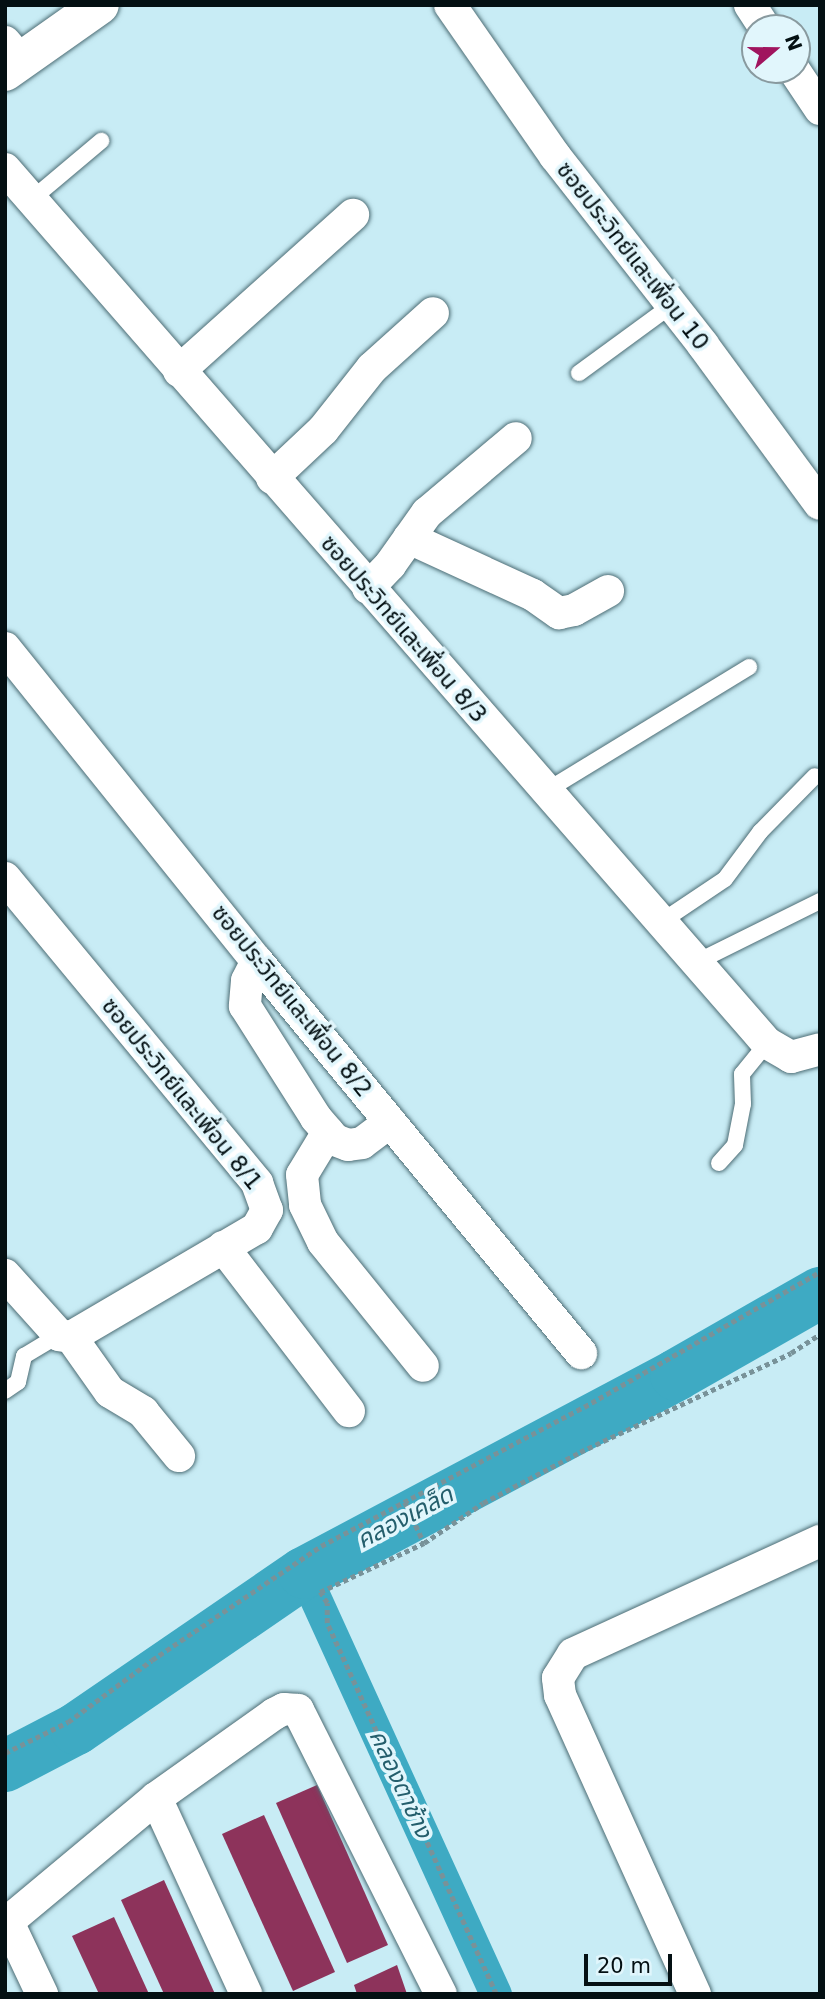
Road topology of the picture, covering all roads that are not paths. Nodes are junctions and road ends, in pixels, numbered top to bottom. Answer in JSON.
{"nodes":[{"id":1,"x":100,"y":5,"type":"edge"},
{"id":2,"x":450,"y":5,"type":"edge"},
{"id":3,"x":11,"y":58,"type":"edge"},
{"id":4,"x":803,"y":84,"type":"edge"},
{"id":5,"x":820,"y":109,"type":"edge"},
{"id":6,"x":102,"y":141,"type":"dead end"},
{"id":7,"x":5,"y":169,"type":"edge"},
{"id":8,"x":31,"y":200,"type":"junction"},
{"id":9,"x":353,"y":215,"type":"dead end"},
{"id":10,"x":672,"y":305,"type":"junction"},
{"id":11,"x":433,"y":313,"type":"dead end"},
{"id":12,"x":179,"y":372,"type":"junction"},
{"id":13,"x":579,"y":373,"type":"dead end"},
{"id":14,"x":516,"y":438,"type":"dead end"},
{"id":15,"x":272,"y":478,"type":"junction"},
{"id":16,"x":820,"y":504,"type":"edge"},
{"id":17,"x":409,"y":538,"type":"junction"},
{"id":18,"x":368,"y":588,"type":"junction"},
{"id":19,"x":608,"y":591,"type":"dead end"},
{"id":20,"x":9,"y":661,"type":"edge"},
{"id":21,"x":749,"y":667,"type":"dead end"},
{"id":22,"x":816,"y":776,"type":"dead end"},
{"id":23,"x":546,"y":791,"type":"junction"},
{"id":24,"x":5,"y":878,"type":"edge"},
{"id":25,"x":820,"y":901,"type":"edge"},
{"id":26,"x":661,"y":922,"type":"junction"},
{"id":27,"x":257,"y":961,"type":"junction"},
{"id":28,"x":697,"y":962,"type":"junction"},
{"id":29,"x":767,"y":1043,"type":"junction"},
{"id":30,"x":820,"y":1049,"type":"edge"},
{"id":31,"x":390,"y":1122,"type":"junction"},
{"id":32,"x":328,"y":1132,"type":"junction"},
{"id":33,"x":719,"y":1163,"type":"dead end"},
{"id":34,"x":223,"y":1247,"type":"junction"},
{"id":35,"x":5,"y":1275,"type":"edge"},
{"id":36,"x":65,"y":1336,"type":"junction"},
{"id":37,"x":581,"y":1353,"type":"dead end"},
{"id":38,"x":423,"y":1366,"type":"dead end"},
{"id":39,"x":5,"y":1391,"type":"edge"},
{"id":40,"x":349,"y":1411,"type":"dead end"},
{"id":41,"x":179,"y":1456,"type":"dead end"},
{"id":42,"x":820,"y":1541,"type":"edge"},
{"id":43,"x":156,"y":1798,"type":"junction"},
{"id":44,"x":7,"y":1923,"type":"edge"},
{"id":45,"x":42,"y":1994,"type":"edge"},
{"id":46,"x":246,"y":1994,"type":"edge"},
{"id":47,"x":441,"y":1994,"type":"edge"},
{"id":48,"x":695,"y":1994,"type":"edge"}],
"edges":[{"from":1,"to":3,"type":"street"},
{"from":2,"to":10,"type":"street","name":"ซอยประวิทย์และเพื่อน 10"},
{"from":4,"to":5,"type":"street"},
{"from":6,"to":8,"type":"lane"},
{"from":7,"to":8,"type":"street","name":"ซอยประวิทย์และเพื่อน 8/3"},
{"from":8,"to":12,"type":"street","name":"ซอยประวิทย์และเพื่อน 8/3"},
{"from":9,"to":12,"type":"street"},
{"from":10,"to":13,"type":"lane"},
{"from":10,"to":16,"type":"street","name":"ซอยประวิทย์และเพื่อน 10"},
{"from":11,"to":15,"type":"street"},
{"from":12,"to":15,"type":"street","name":"ซอยประวิทย์และเพื่อน 8/3"},
{"from":14,"to":17,"type":"street"},
{"from":15,"to":18,"type":"street","name":"ซอยประวิทย์และเพื่อน 8/3"},
{"from":17,"to":18,"type":"street"},
{"from":17,"to":19,"type":"street"},
{"from":18,"to":23,"type":"street","name":"ซอยประวิทย์และเพื่อน 8/3"},
{"from":20,"to":27,"type":"street","name":"ซอยประวิทย์และเพื่อน 8/2"},
{"from":21,"to":23,"type":"lane"},
{"from":22,"to":26,"type":"lane"},
{"from":23,"to":26,"type":"street","name":"ซอยประวิทย์และเพื่อน 8/3"},
{"from":24,"to":34,"type":"street","name":"ซอยประวิทย์และเพื่อน 8/1"},
{"from":25,"to":28,"type":"lane"},
{"from":26,"to":28,"type":"street","name":"ซอยประวิทย์และเพื่อน 8/3"},
{"from":27,"to":31,"type":"street","name":"ซอยประวิทย์และเพื่อน 8/2"},
{"from":27,"to":32,"type":"street"},
{"from":28,"to":29,"type":"street","name":"ซอยประวิทย์และเพื่อน 8/3"},
{"from":29,"to":30,"type":"street","name":"ซอยประวิทย์และเพื่อน 8/3"},
{"from":29,"to":33,"type":"lane"},
{"from":31,"to":32,"type":"street"},
{"from":31,"to":37,"type":"street","name":"ซอยประวิทย์และเพื่อน 8/2"},
{"from":32,"to":38,"type":"street"},
{"from":34,"to":36,"type":"street","name":"ซอยประวิทย์และเพื่อน 8/1"},
{"from":34,"to":40,"type":"street"},
{"from":35,"to":36,"type":"street"},
{"from":36,"to":39,"type":"lane"},
{"from":36,"to":41,"type":"street"},
{"from":42,"to":48,"type":"street"},
{"from":43,"to":44,"type":"street"},
{"from":43,"to":46,"type":"street"},
{"from":43,"to":47,"type":"street"},
{"from":44,"to":45,"type":"street"}]}
